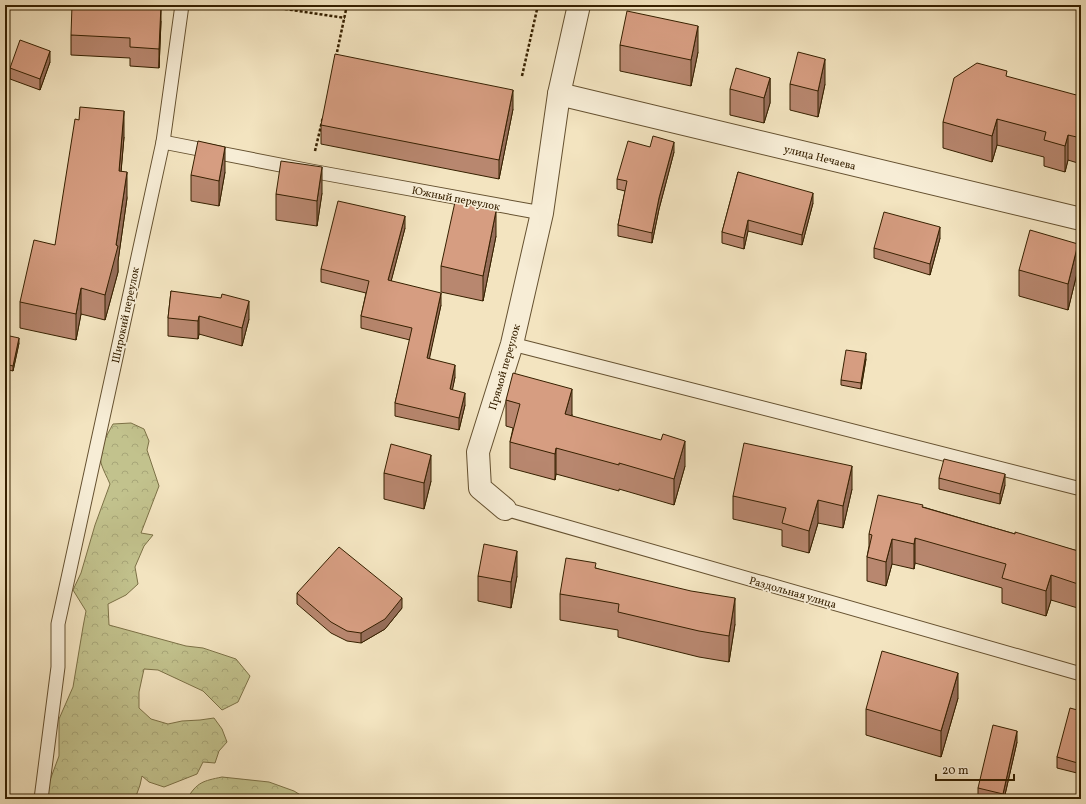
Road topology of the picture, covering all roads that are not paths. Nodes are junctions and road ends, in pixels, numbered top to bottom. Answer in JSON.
{"nodes":[{"id":1,"x":182,"y":5,"type":"edge"},
{"id":2,"x":579,"y":5,"type":"edge"},
{"id":3,"x":559,"y":94,"type":"junction"},
{"id":4,"x":163,"y":142,"type":"junction"},
{"id":5,"x":542,"y":213,"type":"junction"},
{"id":6,"x":1081,"y":219,"type":"edge"},
{"id":7,"x":512,"y":344,"type":"junction"},
{"id":8,"x":1081,"y":489,"type":"edge"},
{"id":9,"x":505,"y":509,"type":"joint"},
{"id":10,"x":1081,"y":674,"type":"edge"},
{"id":11,"x":41,"y":799,"type":"edge"}],
"edges":[{"from":1,"to":4,"type":"lane","name":"Широкий переулок"},
{"from":2,"to":3,"type":"street"},
{"from":3,"to":5,"type":"street"},
{"from":3,"to":6,"type":"street","name":"улица Нечаева"},
{"from":4,"to":5,"type":"lane","name":"Южный переулок"},
{"from":4,"to":11,"type":"lane","name":"Широкий переулок"},
{"from":5,"to":7,"type":"street","name":"Прямой переулок"},
{"from":7,"to":8,"type":"lane"},
{"from":7,"to":9,"type":"street","name":"Прямой переулок"},
{"from":9,"to":10,"type":"lane","name":"Раздольная улица"}]}
